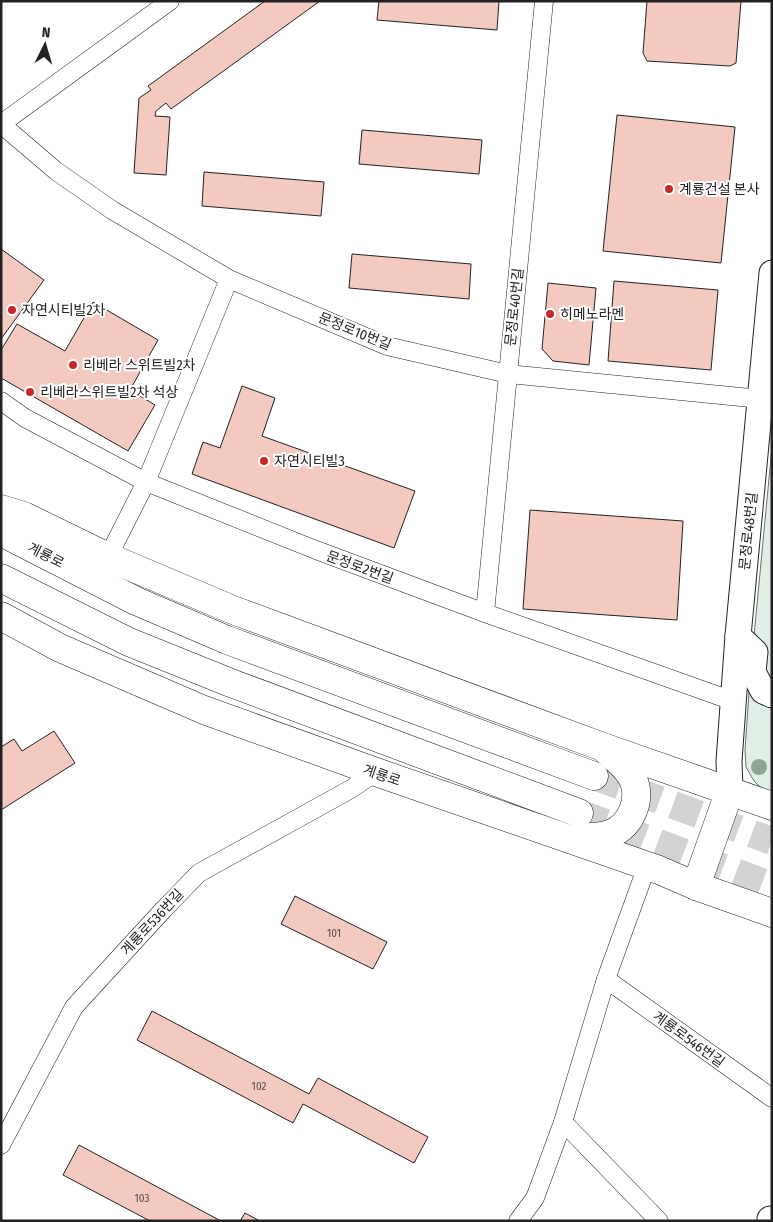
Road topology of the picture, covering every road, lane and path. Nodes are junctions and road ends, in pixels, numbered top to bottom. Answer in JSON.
{"nodes":[{"id":1,"x":170,"y":1,"type":"edge"},
{"id":2,"x":544,"y":1,"type":"edge"},
{"id":3,"x":1,"y":124,"type":"edge"},
{"id":4,"x":772,"y":273,"type":"edge"},
{"id":5,"x":229,"y":279,"type":"junction"},
{"id":6,"x":508,"y":374,"type":"junction"},
{"id":7,"x":760,"y":399,"type":"junction"},
{"id":8,"x":1,"y":401,"type":"edge"},
{"id":9,"x":146,"y":482,"type":"junction"},
{"id":10,"x":1,"y":509,"type":"edge"},
{"id":11,"x":1,"y":530,"type":"edge"},
{"id":12,"x":108,"y":556,"type":"junction"},
{"id":13,"x":1,"y":578,"type":"edge"},
{"id":14,"x":485,"y":613,"type":"junction"},
{"id":15,"x":1,"y":616,"type":"edge"},
{"id":16,"x":738,"y":636,"type":"junction"},
{"id":17,"x":772,"y":695,"type":"edge"},
{"id":18,"x":732,"y":701,"type":"junction"},
{"id":19,"x":603,"y":747,"type":"junction"},
{"id":20,"x":376,"y":772,"type":"junction"},
{"id":21,"x":594,"y":776,"type":"tunnel mouth"},
{"id":22,"x":730,"y":790,"type":"junction"},
{"id":23,"x":772,"y":806,"type":"edge"},
{"id":24,"x":579,"y":813,"type":"tunnel mouth"},
{"id":25,"x":568,"y":838,"type":"junction"},
{"id":26,"x":647,"y":866,"type":"junction"},
{"id":27,"x":696,"y":886,"type":"junction"},
{"id":28,"x":772,"y":913,"type":"edge"},
{"id":29,"x":606,"y":979,"type":"junction"},
{"id":30,"x":772,"y":1098,"type":"edge"},
{"id":31,"x":562,"y":1122,"type":"junction"},
{"id":32,"x":1,"y":1145,"type":"edge"},
{"id":33,"x":518,"y":1221,"type":"edge"},
{"id":34,"x":659,"y":1221,"type":"edge"}],
"edges":[{"from":1,"to":3,"type":"street"},
{"from":2,"to":6,"type":"street","name":"문정로40번길"},
{"from":3,"to":5,"type":"street","name":"문정로10번길"},
{"from":4,"to":7,"type":"street","name":"문정로48번길"},
{"from":5,"to":6,"type":"street","name":"문정로10번길"},
{"from":5,"to":9,"type":"street"},
{"from":6,"to":7,"type":"street","name":"문정로10번길"},
{"from":6,"to":14,"type":"street","name":"문정로40번길"},
{"from":7,"to":16,"type":"street","name":"문정로48번길"},
{"from":8,"to":9,"type":"street","name":"문정로2번길"},
{"from":9,"to":12,"type":"street"},
{"from":9,"to":14,"type":"street","name":"문정로2번길"},
{"from":10,"to":12,"type":"main road"},
{"from":11,"to":21,"type":"main road","name":"계룡로"},
{"from":12,"to":19,"type":"main road"},
{"from":13,"to":24,"type":"main road"},
{"from":14,"to":18,"type":"street","name":"문정로2번길"},
{"from":15,"to":20,"type":"main road","name":"계룡로"},
{"from":16,"to":17,"type":"street"},
{"from":16,"to":18,"type":"street","name":"문정로48번길"},
{"from":18,"to":22,"type":"street","name":"문정로48번길"},
{"from":19,"to":22,"type":"main road"},
{"from":19,"to":25,"type":"main road"},
{"from":20,"to":25,"type":"main road","name":"계룡로"},
{"from":20,"to":32,"type":"street","name":"계룡로536번길"},
{"from":22,"to":23,"type":"main road"},
{"from":22,"to":27,"type":"main road"},
{"from":25,"to":26,"type":"main road","name":"계룡로"},
{"from":26,"to":27,"type":"main road","name":"계룡로"},
{"from":26,"to":29,"type":"street"},
{"from":27,"to":28,"type":"main road","name":"계룡로"},
{"from":29,"to":30,"type":"street","name":"계룡로546번길"},
{"from":29,"to":31,"type":"street"},
{"from":31,"to":33,"type":"street"},
{"from":31,"to":34,"type":"street"}]}
